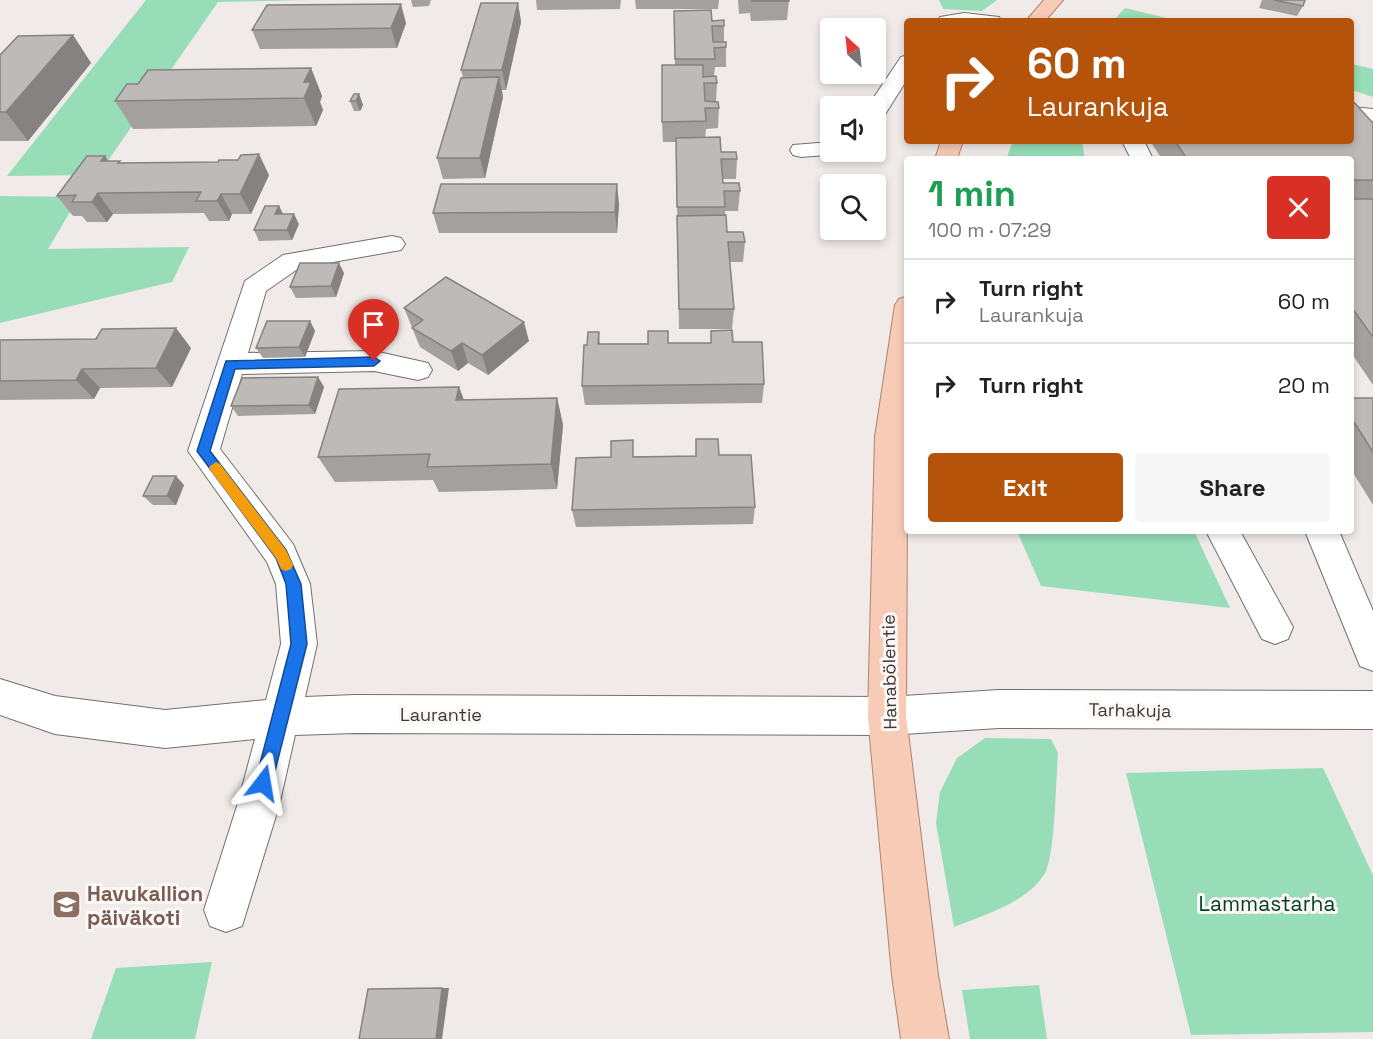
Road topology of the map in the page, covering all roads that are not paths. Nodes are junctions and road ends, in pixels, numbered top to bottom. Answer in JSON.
{"nodes":[{"id":1,"x":1054,"y":0,"type":"edge"},
{"id":2,"x":955,"y":18,"type":"edge"},
{"id":3,"x":971,"y":18,"type":"edge"},
{"id":4,"x":1038,"y":18,"type":"edge"},
{"id":5,"x":904,"y":67,"type":"edge"},
{"id":6,"x":886,"y":96,"type":"edge"},
{"id":7,"x":820,"y":149,"type":"edge"},
{"id":8,"x":801,"y":150,"type":"dead end"},
{"id":9,"x":392,"y":244,"type":"dead end"},
{"id":10,"x":904,"y":334,"type":"edge"},
{"id":11,"x":230,"y":364,"type":"junction"},
{"id":12,"x":418,"y":370,"type":"dead end"},
{"id":13,"x":1225,"y":534,"type":"edge"},
{"id":14,"x":1323,"y":534,"type":"edge"},
{"id":15,"x":1275,"y":627,"type":"dead end"},
{"id":16,"x":1373,"y":654,"type":"edge"},
{"id":17,"x":0,"y":697,"type":"edge"},
{"id":18,"x":1373,"y":710,"type":"edge"},
{"id":19,"x":887,"y":716,"type":"junction"},
{"id":20,"x":281,"y":717,"type":"junction"},
{"id":21,"x":226,"y":910,"type":"dead end"},
{"id":22,"x":925,"y":1039,"type":"edge"}],
"edges":[{"from":1,"to":4,"type":"main road"},
{"from":2,"to":3,"type":"street"},
{"from":5,"to":6,"type":"street"},
{"from":7,"to":8,"type":"street"},
{"from":9,"to":11,"type":"street"},
{"from":10,"to":19,"type":"main road","name":"Hanabölentie"},
{"from":11,"to":12,"type":"street"},
{"from":11,"to":20,"type":"street"},
{"from":13,"to":15,"type":"street"},
{"from":14,"to":16,"type":"street"},
{"from":17,"to":20,"type":"street","name":"Laurantie"},
{"from":18,"to":19,"type":"street","name":"Tarhakuja"},
{"from":19,"to":20,"type":"street","name":"Laurantie"},
{"from":19,"to":22,"type":"main road","name":"Hanabölentie"},
{"from":20,"to":21,"type":"street"}]}
